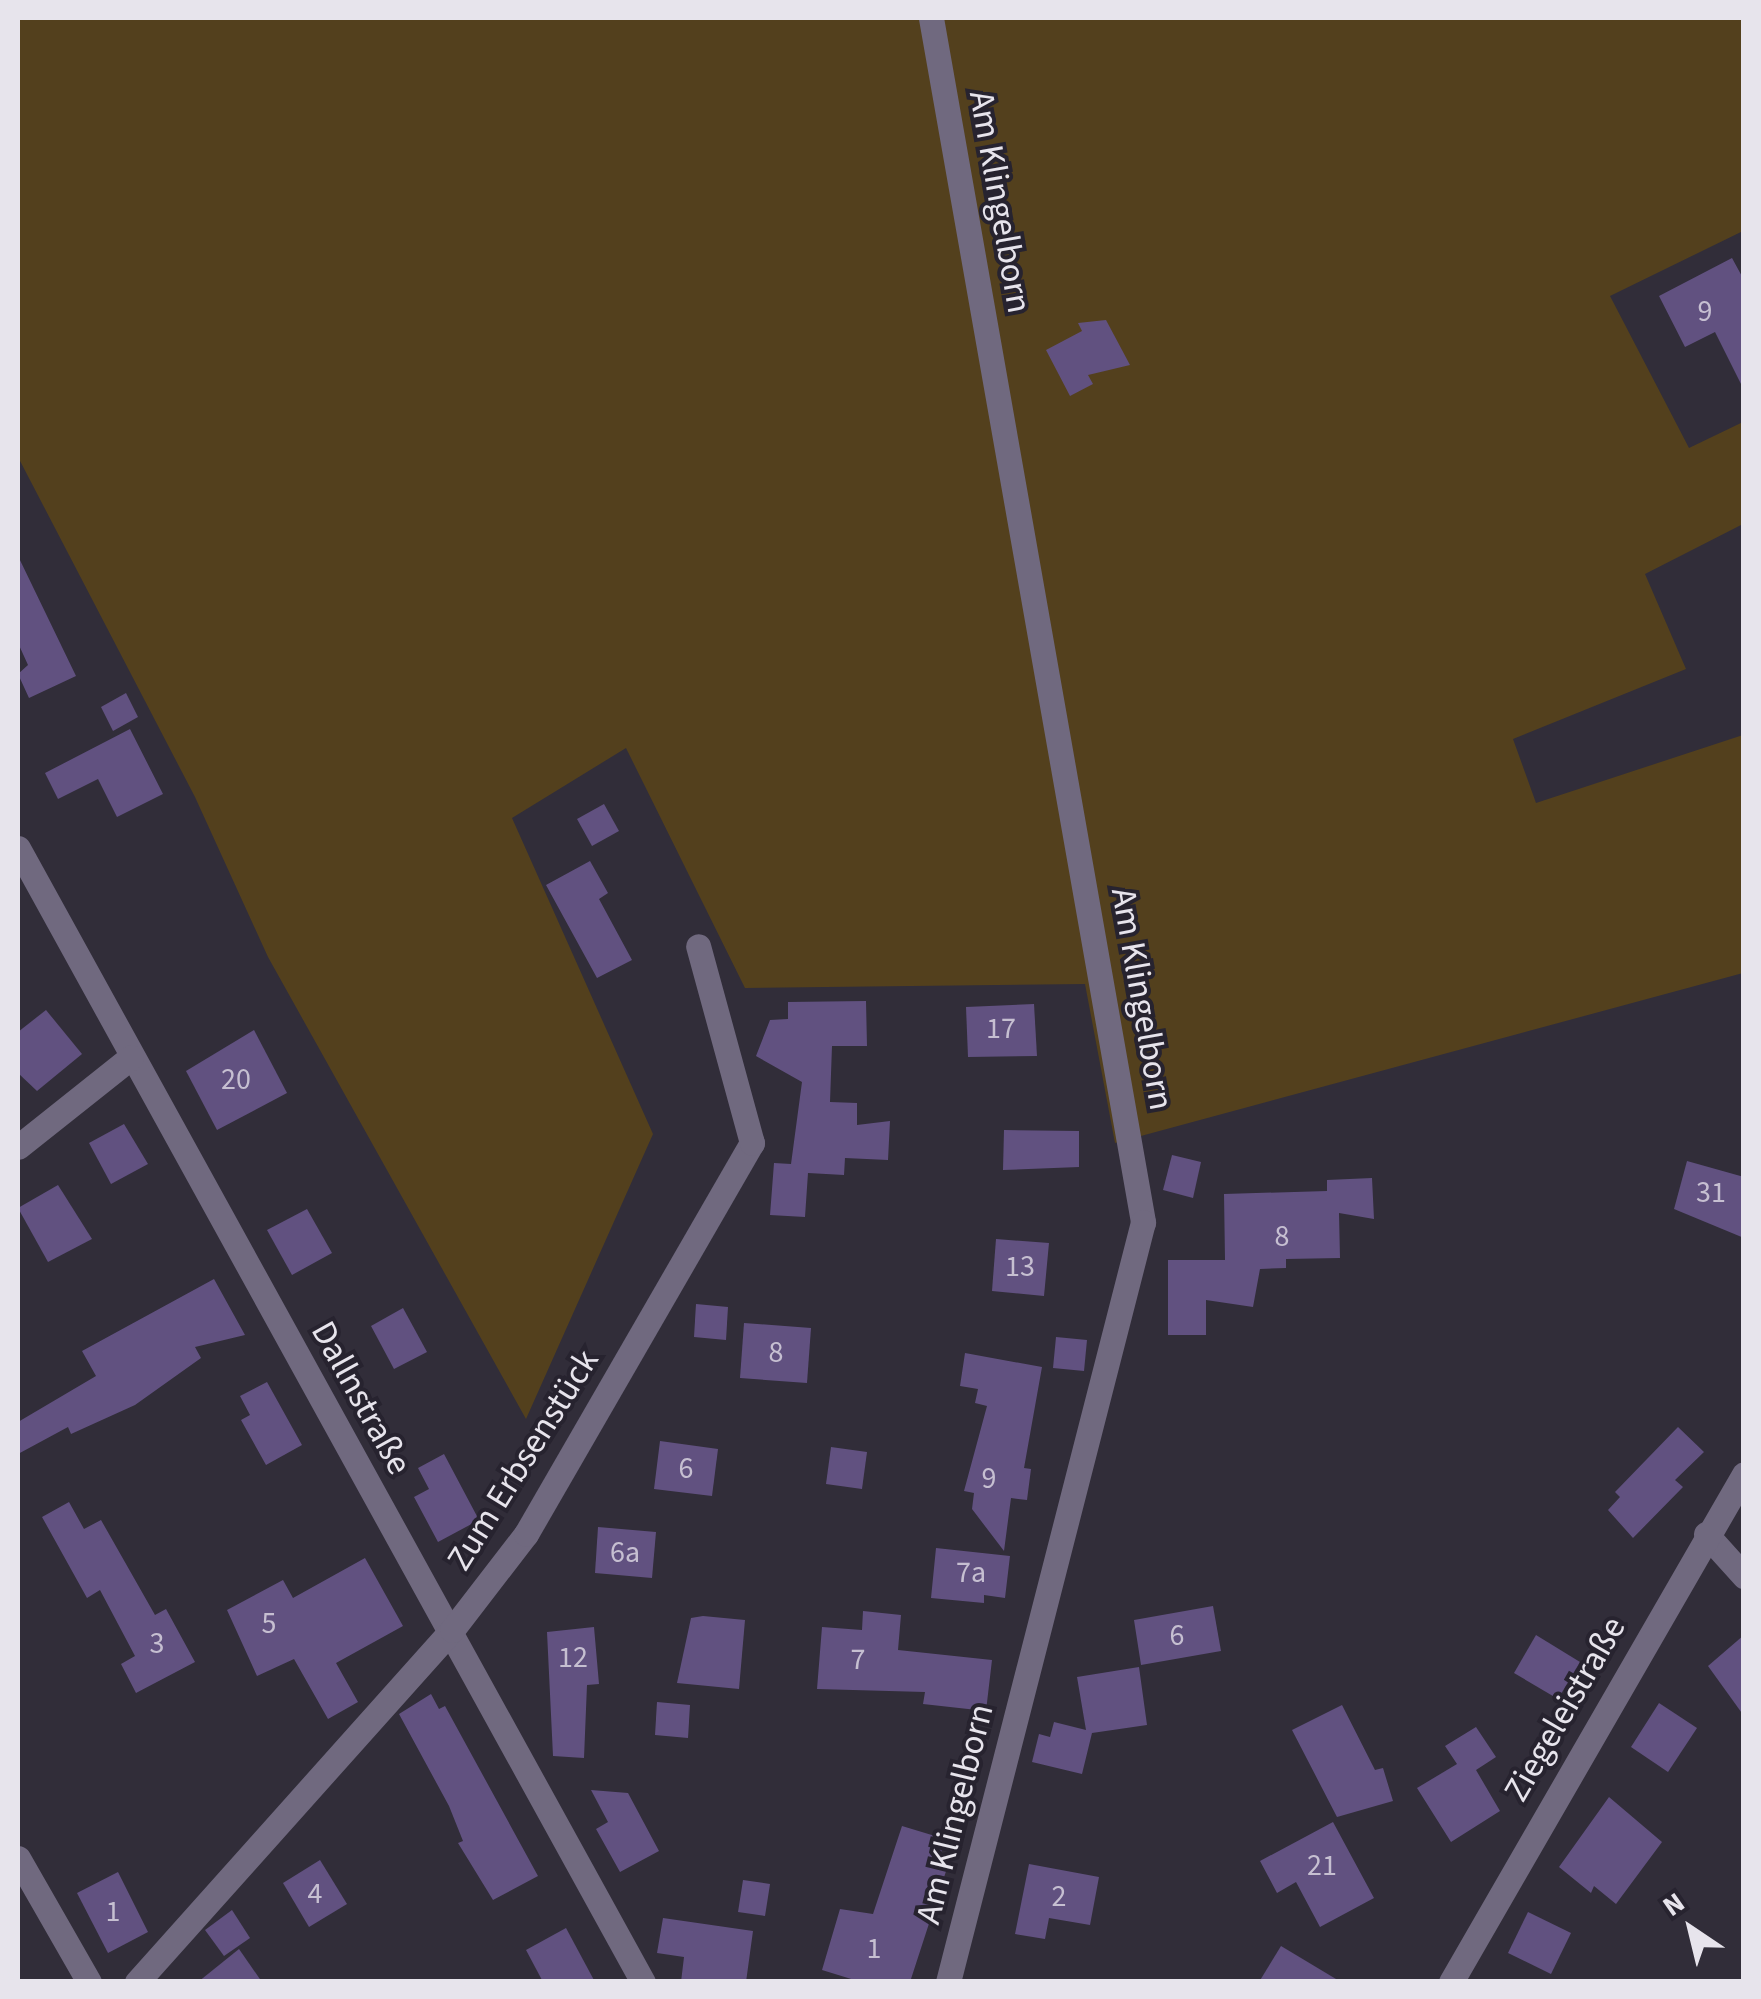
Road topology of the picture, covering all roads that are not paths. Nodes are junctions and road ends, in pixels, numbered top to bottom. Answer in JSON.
{"nodes":[{"id":1,"x":932,"y":18,"type":"edge"},
{"id":2,"x":18,"y":848,"type":"edge"},
{"id":3,"x":698,"y":946,"type":"dead end"},
{"id":4,"x":131,"y":1057,"type":"junction"},
{"id":5,"x":18,"y":1147,"type":"edge"},
{"id":6,"x":1744,"y":1474,"type":"edge"},
{"id":7,"x":1706,"y":1534,"type":"junction"},
{"id":8,"x":1744,"y":1576,"type":"edge"},
{"id":9,"x":452,"y":1630,"type":"junction"},
{"id":10,"x":18,"y":1858,"type":"edge"},
{"id":11,"x":89,"y":1982,"type":"edge"},
{"id":12,"x":137,"y":1982,"type":"edge"},
{"id":13,"x":643,"y":1982,"type":"edge"},
{"id":14,"x":948,"y":1982,"type":"edge"},
{"id":15,"x":1451,"y":1982,"type":"edge"}],
"edges":[{"from":1,"to":14,"type":"street","name":"Am Klingelborn"},
{"from":2,"to":4,"type":"street","name":"Dallnstraße"},
{"from":3,"to":9,"type":"street","name":"Zum Erbsenstück"},
{"from":4,"to":5,"type":"street"},
{"from":4,"to":9,"type":"street","name":"Dallnstraße"},
{"from":6,"to":7,"type":"street","name":"Ziegeleistraße"},
{"from":7,"to":8,"type":"street"},
{"from":7,"to":15,"type":"street","name":"Ziegeleistraße"},
{"from":9,"to":12,"type":"street","name":"Zum Erbsenstück"},
{"from":9,"to":13,"type":"street","name":"Dallnstraße"},
{"from":10,"to":11,"type":"street"}]}
